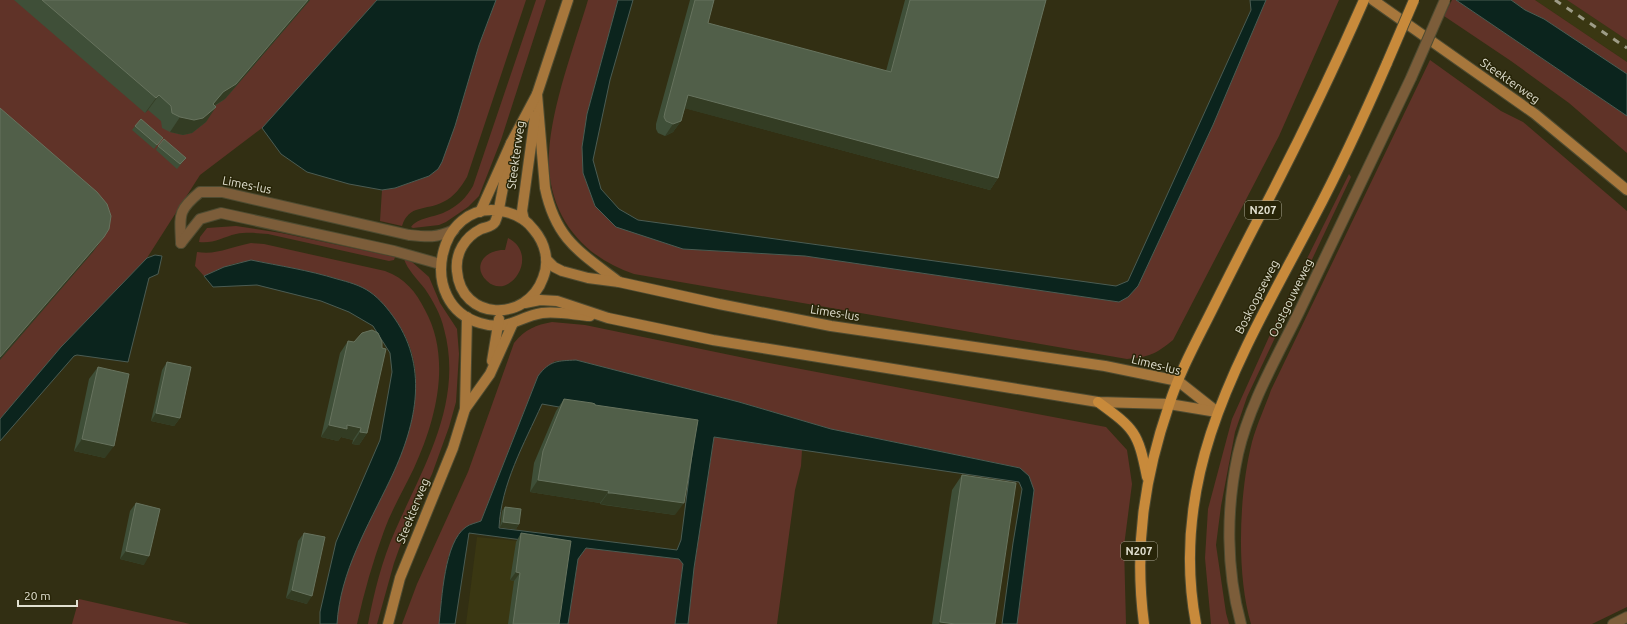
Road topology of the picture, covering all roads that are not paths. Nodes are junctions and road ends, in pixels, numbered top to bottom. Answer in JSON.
{"nodes":[{"id":1,"x":568,"y":0,"type":"edge"},
{"id":2,"x":1364,"y":0,"type":"edge"},
{"id":3,"x":1373,"y":0,"type":"edge"},
{"id":4,"x":1414,"y":0,"type":"edge"},
{"id":5,"x":1445,"y":0,"type":"edge"},
{"id":6,"x":537,"y":94,"type":"junction"},
{"id":7,"x":511,"y":143,"type":"junction"},
{"id":8,"x":1627,"y":190,"type":"edge"},
{"id":9,"x":499,"y":210,"type":"junction"},
{"id":10,"x":480,"y":212,"type":"junction"},
{"id":11,"x":524,"y":220,"type":"junction"},
{"id":12,"x":454,"y":230,"type":"junction"},
{"id":13,"x":546,"y":259,"type":"junction"},
{"id":14,"x":440,"y":264,"type":"junction"},
{"id":15,"x":456,"y":270,"type":"junction"},
{"id":16,"x":619,"y":282,"type":"junction"},
{"id":17,"x":525,"y":302,"type":"junction"},
{"id":18,"x":503,"y":311,"type":"junction"},
{"id":19,"x":467,"y":317,"type":"junction"},
{"id":20,"x":608,"y":318,"type":"junction"},
{"id":21,"x":513,"y":323,"type":"junction"},
{"id":22,"x":497,"y":326,"type":"junction"},
{"id":23,"x":490,"y":374,"type":"junction"},
{"id":24,"x":1178,"y":382,"type":"junction"},
{"id":25,"x":1098,"y":402,"type":"junction"},
{"id":26,"x":1169,"y":404,"type":"junction"},
{"id":27,"x":465,"y":409,"type":"junction"},
{"id":28,"x":1217,"y":412,"type":"junction"},
{"id":29,"x":1148,"y":479,"type":"junction"},
{"id":30,"x":1627,"y":617,"type":"edge"},
{"id":31,"x":388,"y":624,"type":"edge"},
{"id":32,"x":1144,"y":624,"type":"edge"},
{"id":33,"x":1196,"y":624,"type":"edge"},
{"id":34,"x":1241,"y":624,"type":"edge"},
{"id":35,"x":1613,"y":624,"type":"edge"}],
"edges":[{"from":1,"to":6,"type":"main road","name":"Steekterweg"},
{"from":2,"to":24,"type":"main road","number":"N207"},
{"from":3,"to":8,"type":"main road","name":"Steekterweg"},
{"from":4,"to":28,"type":"main road","name":"Boskoopseweg","bridge":true},
{"from":5,"to":34,"type":"street","name":"Oostgouweweg","bridge":true},
{"from":6,"to":7,"type":"main road","name":"Steekterweg"},
{"from":6,"to":11,"type":"main road","name":"Steekterweg"},
{"from":6,"to":16,"type":"main road"},
{"from":7,"to":9,"type":"main road","name":"Steekterweg"},
{"from":7,"to":10,"type":"main road","name":"Steekterweg"},
{"from":9,"to":10,"type":"main road"},
{"from":9,"to":11,"type":"main road"},
{"from":9,"to":15,"type":"main road"},
{"from":10,"to":12,"type":"main road"},
{"from":11,"to":13,"type":"main road"},
{"from":12,"to":14,"type":"main road"},
{"from":12,"to":14,"type":"street","name":"Limes-lus"},
{"from":13,"to":16,"type":"main road","name":"Limes-lus"},
{"from":13,"to":17,"type":"main road"},
{"from":14,"to":15,"type":"main road"},
{"from":14,"to":19,"type":"main road"},
{"from":15,"to":18,"type":"main road"},
{"from":16,"to":24,"type":"main road","name":"Limes-lus"},
{"from":17,"to":18,"type":"main road"},
{"from":17,"to":20,"type":"main road"},
{"from":18,"to":22,"type":"main road","name":"Steekterweg"},
{"from":19,"to":22,"type":"main road"},
{"from":19,"to":27,"type":"main road","name":"Steekterweg"},
{"from":20,"to":21,"type":"main road"},
{"from":20,"to":25,"type":"main road"},
{"from":21,"to":22,"type":"main road"},
{"from":21,"to":23,"type":"main road","name":"Steekterweg"},
{"from":22,"to":23,"type":"main road","name":"Steekterweg"},
{"from":23,"to":27,"type":"main road","name":"Steekterweg"},
{"from":24,"to":26,"type":"main road","number":"N207"},
{"from":24,"to":28,"type":"main road","name":"Limes-lus"},
{"from":25,"to":26,"type":"main road"},
{"from":25,"to":29,"type":"main road"},
{"from":26,"to":28,"type":"main road"},
{"from":26,"to":29,"type":"main road","number":"N207"},
{"from":27,"to":31,"type":"main road","name":"Steekterweg"},
{"from":28,"to":33,"type":"main road","name":"Boskoopseweg"},
{"from":29,"to":32,"type":"main road","number":"N207"},
{"from":30,"to":35,"type":"street"}]}
